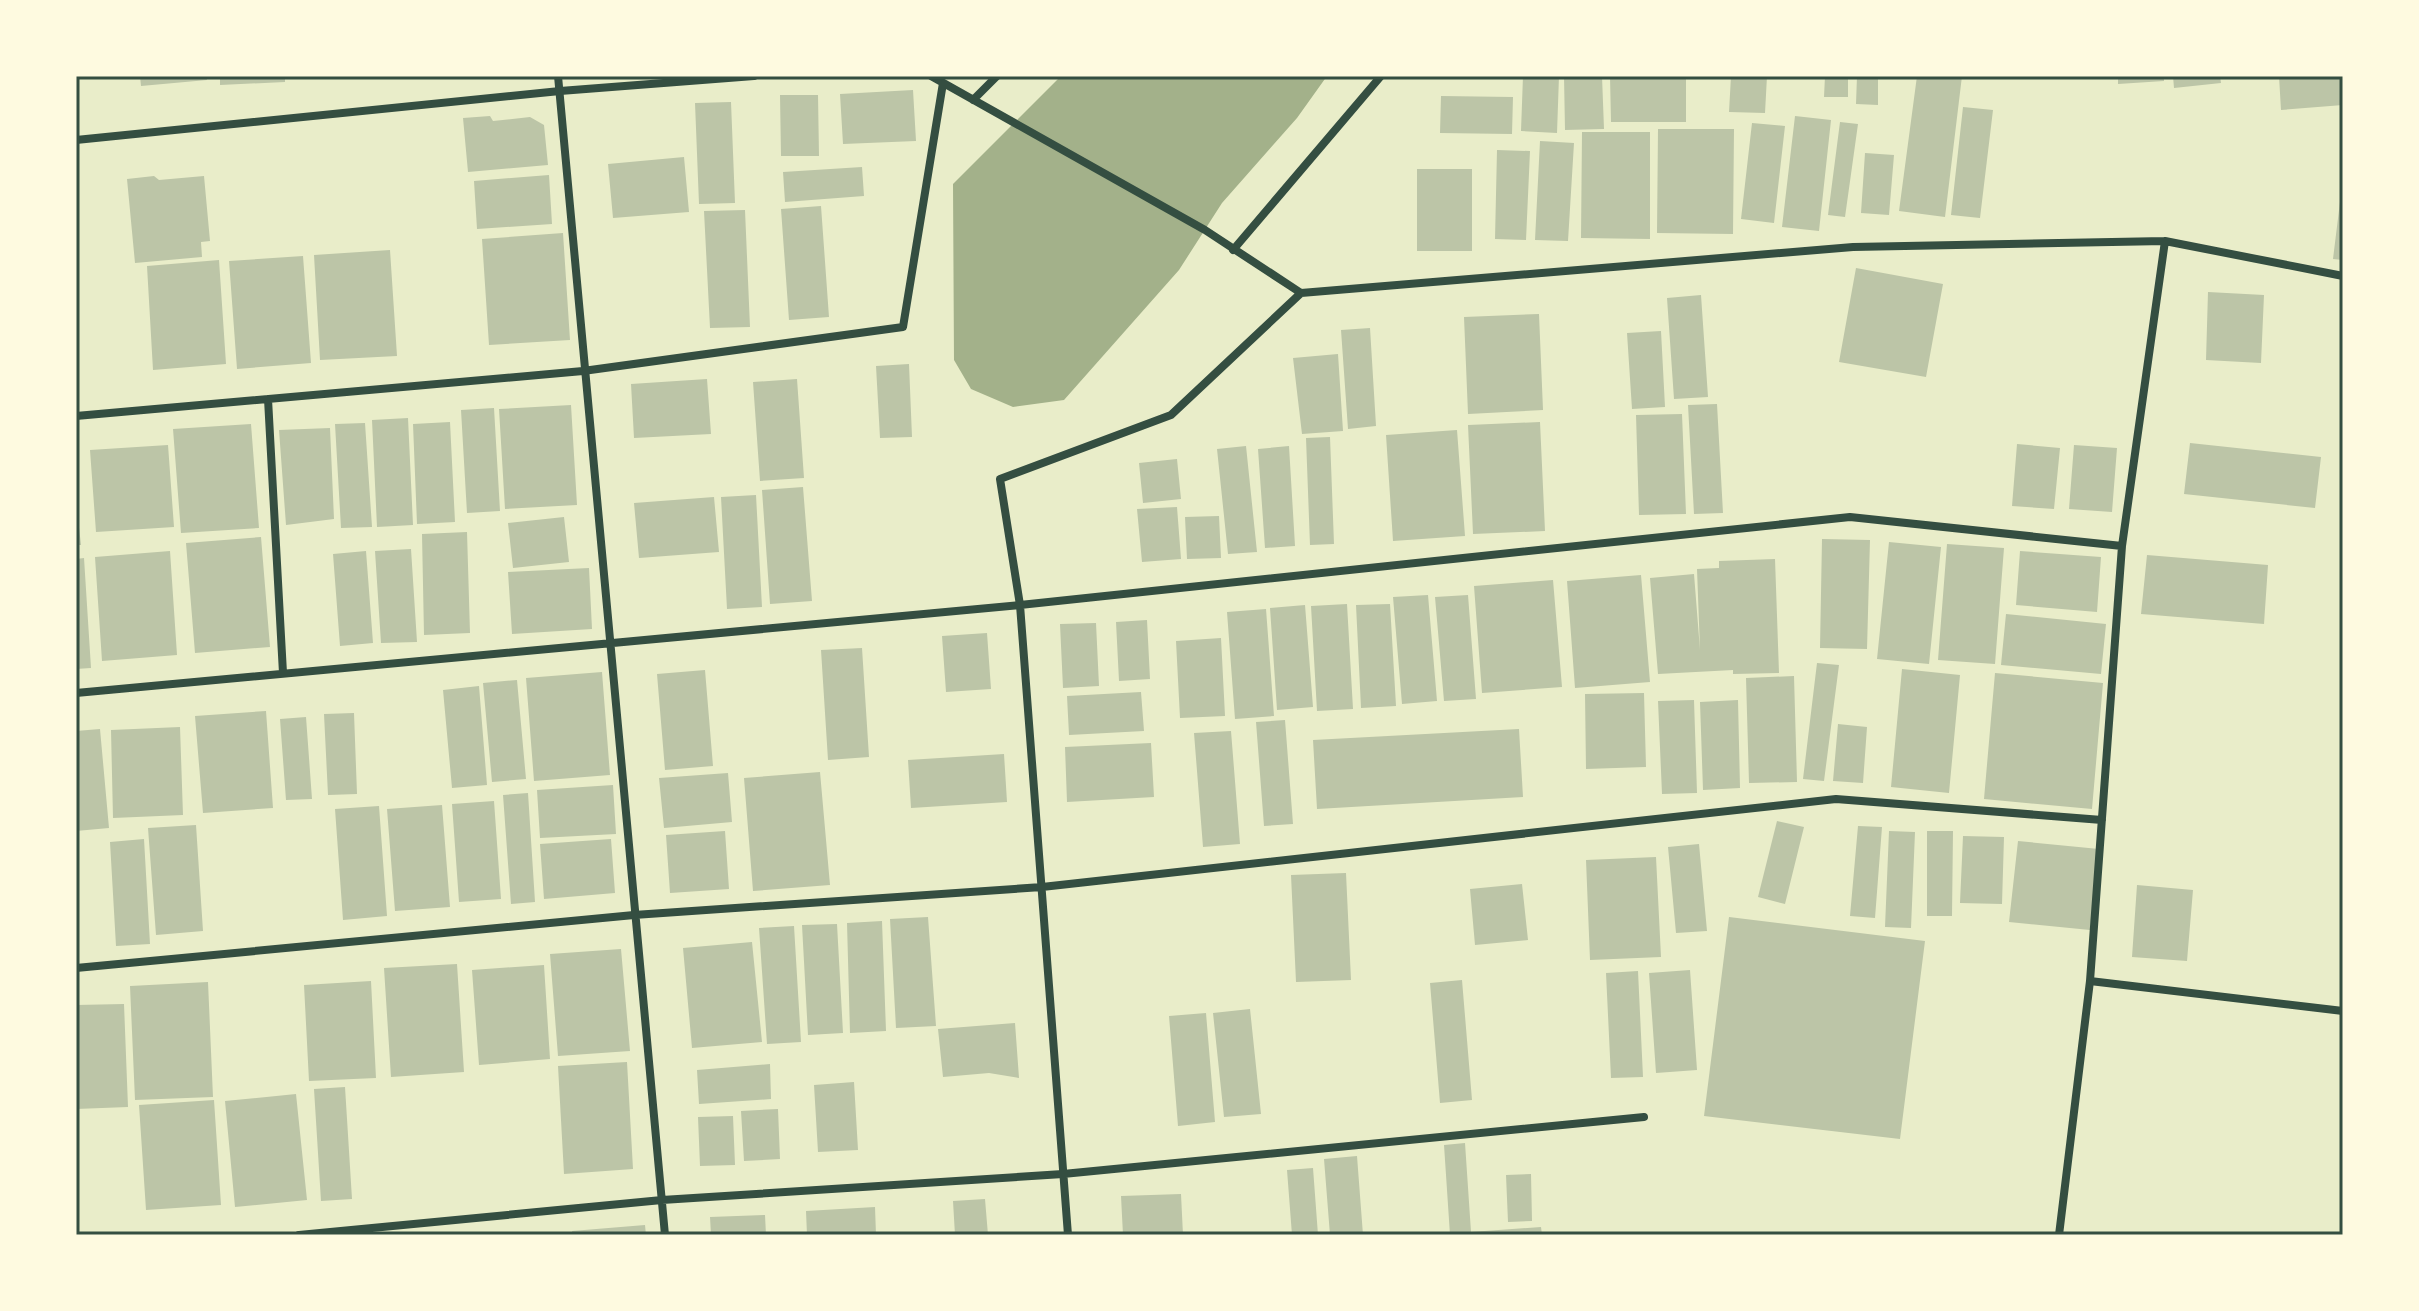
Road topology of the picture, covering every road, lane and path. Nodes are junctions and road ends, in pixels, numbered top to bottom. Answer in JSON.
{"nodes":[{"id":1,"x":558,"y":76,"type":"edge"},
{"id":2,"x":754,"y":76,"type":"edge"},
{"id":3,"x":931,"y":76,"type":"edge"},
{"id":4,"x":997,"y":76,"type":"edge"},
{"id":5,"x":1381,"y":76,"type":"edge"},
{"id":6,"x":943,"y":83,"type":"junction"},
{"id":7,"x":560,"y":91,"type":"junction"},
{"id":8,"x":973,"y":100,"type":"junction"},
{"id":9,"x":76,"y":140,"type":"edge"},
{"id":10,"x":2165,"y":241,"type":"junction"},
{"id":11,"x":1233,"y":250,"type":"junction"},
{"id":12,"x":2343,"y":276,"type":"edge"},
{"id":13,"x":1301,"y":293,"type":"junction"},
{"id":14,"x":583,"y":371,"type":"junction"},
{"id":15,"x":268,"y":399,"type":"junction"},
{"id":16,"x":76,"y":416,"type":"edge"},
{"id":17,"x":2122,"y":546,"type":"junction"},
{"id":18,"x":1020,"y":605,"type":"junction"},
{"id":19,"x":608,"y":641,"type":"junction"},
{"id":20,"x":283,"y":673,"type":"junction"},
{"id":21,"x":76,"y":693,"type":"edge"},
{"id":22,"x":2102,"y":820,"type":"junction"},
{"id":23,"x":1042,"y":887,"type":"junction"},
{"id":24,"x":634,"y":915,"type":"junction"},
{"id":25,"x":76,"y":968,"type":"edge"},
{"id":26,"x":2090,"y":981,"type":"junction"},
{"id":27,"x":2343,"y":1011,"type":"edge"},
{"id":28,"x":1644,"y":1117,"type":"dead end"},
{"id":29,"x":1063,"y":1174,"type":"junction"},
{"id":30,"x":662,"y":1200,"type":"junction"},
{"id":31,"x":299,"y":1235,"type":"edge"},
{"id":32,"x":665,"y":1235,"type":"edge"},
{"id":33,"x":1068,"y":1235,"type":"edge"},
{"id":34,"x":2059,"y":1235,"type":"edge"}],
"edges":[{"from":1,"to":7,"type":"street"},
{"from":2,"to":7,"type":"street"},
{"from":3,"to":6,"type":"street"},
{"from":4,"to":8,"type":"street"},
{"from":5,"to":11,"type":"street"},
{"from":6,"to":8,"type":"street"},
{"from":6,"to":14,"type":"street"},
{"from":7,"to":9,"type":"street"},
{"from":7,"to":14,"type":"street"},
{"from":8,"to":11,"type":"street"},
{"from":10,"to":12,"type":"street"},
{"from":10,"to":13,"type":"street"},
{"from":10,"to":17,"type":"street"},
{"from":11,"to":13,"type":"street"},
{"from":13,"to":18,"type":"street"},
{"from":14,"to":15,"type":"street"},
{"from":14,"to":19,"type":"street"},
{"from":15,"to":16,"type":"street"},
{"from":15,"to":20,"type":"street"},
{"from":17,"to":18,"type":"street"},
{"from":17,"to":22,"type":"street"},
{"from":18,"to":19,"type":"street"},
{"from":18,"to":23,"type":"street"},
{"from":19,"to":20,"type":"street"},
{"from":19,"to":24,"type":"street"},
{"from":20,"to":21,"type":"street"},
{"from":22,"to":23,"type":"street"},
{"from":22,"to":26,"type":"street"},
{"from":23,"to":24,"type":"street"},
{"from":23,"to":29,"type":"street"},
{"from":24,"to":25,"type":"street"},
{"from":24,"to":30,"type":"street"},
{"from":26,"to":27,"type":"street"},
{"from":26,"to":34,"type":"street"},
{"from":28,"to":29,"type":"street"},
{"from":29,"to":30,"type":"street"},
{"from":29,"to":33,"type":"street"},
{"from":30,"to":31,"type":"street"},
{"from":30,"to":32,"type":"street"}]}
